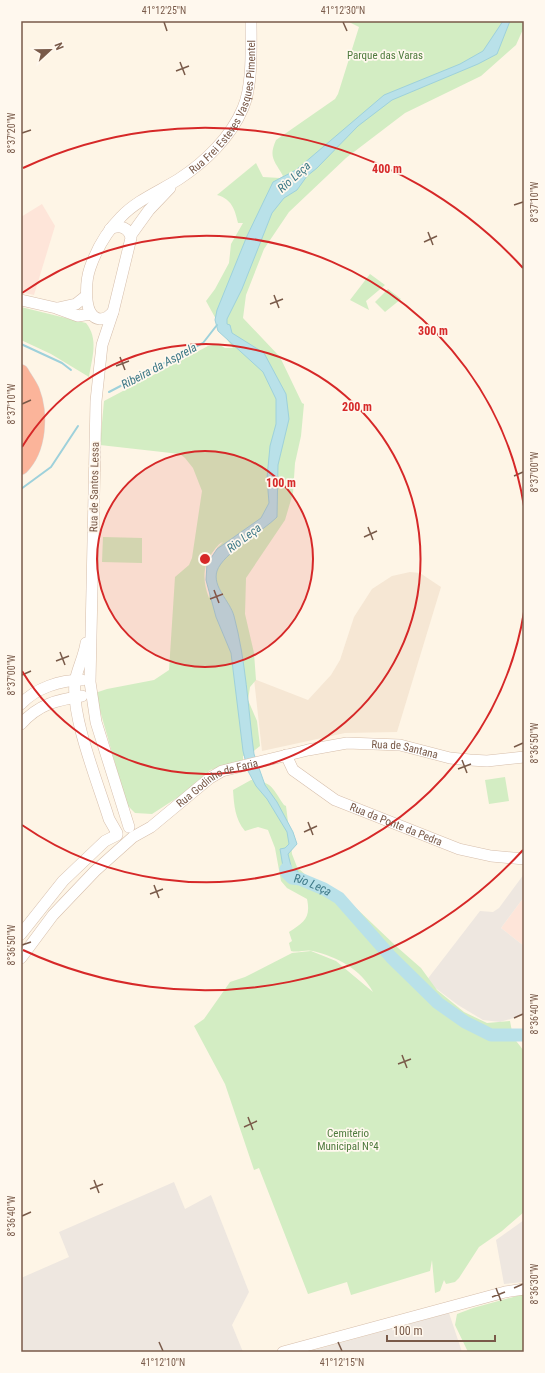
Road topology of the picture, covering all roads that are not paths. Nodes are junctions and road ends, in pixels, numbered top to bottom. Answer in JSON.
{"nodes":[{"id":1,"x":251,"y":25,"type":"edge"},
{"id":2,"x":180,"y":178,"type":"junction"},
{"id":3,"x":110,"y":230,"type":"junction"},
{"id":4,"x":131,"y":235,"type":"junction"},
{"id":5,"x":86,"y":296,"type":"junction"},
{"id":6,"x":21,"y":300,"type":"edge"},
{"id":7,"x":56,"y":308,"type":"junction"},
{"id":8,"x":113,"y":312,"type":"junction"},
{"id":9,"x":93,"y":316,"type":"junction"},
{"id":10,"x":102,"y":345,"type":"junction"},
{"id":11,"x":21,"y":372,"type":"edge"},
{"id":12,"x":21,"y":397,"type":"edge"},
{"id":13,"x":21,"y":446,"type":"edge"},
{"id":14,"x":21,"y":467,"type":"edge"},
{"id":15,"x":91,"y":630,"type":"junction"},
{"id":16,"x":75,"y":680,"type":"junction"},
{"id":17,"x":90,"y":682,"type":"junction"},
{"id":18,"x":91,"y":694,"type":"junction"},
{"id":19,"x":75,"y":697,"type":"junction"},
{"id":20,"x":21,"y":704,"type":"edge"},
{"id":21,"x":21,"y":724,"type":"edge"},
{"id":22,"x":286,"y":755,"type":"junction"},
{"id":23,"x":524,"y":757,"type":"edge"},
{"id":24,"x":117,"y":834,"type":"junction"},
{"id":25,"x":130,"y":834,"type":"junction"},
{"id":26,"x":524,"y":859,"type":"edge"},
{"id":27,"x":23,"y":926,"type":"edge"},
{"id":28,"x":39,"y":934,"type":"junction"},
{"id":29,"x":21,"y":958,"type":"edge"},
{"id":30,"x":524,"y":1289,"type":"edge"},
{"id":31,"x":283,"y":1352,"type":"edge"}],
"edges":[{"from":1,"to":2,"type":"main road","name":"Rua Frei Esteves Vasques Pimentel"},
{"from":2,"to":3,"type":"main road","name":"Rua Frei Esteves Vasques Pimentel"},
{"from":2,"to":4,"type":"main road","name":"Rua Frei Esteves Vasques Pimentel"},
{"from":3,"to":4,"type":"main road"},
{"from":3,"to":5,"type":"main road","name":"Rua Frei Esteves Vasques Pimentel"},
{"from":4,"to":8,"type":"main road","name":"Rua de Santos Lessa"},
{"from":5,"to":7,"type":"main road"},
{"from":5,"to":9,"type":"main road","name":"Rua de Santos Lessa"},
{"from":6,"to":7,"type":"main road"},
{"from":7,"to":9,"type":"main road"},
{"from":8,"to":9,"type":"main road"},
{"from":8,"to":10,"type":"main road","name":"Rua de Santos Lessa"},
{"from":9,"to":10,"type":"main road","name":"Rua de Santos Lessa"},
{"from":10,"to":15,"type":"main road","name":"Rua de Santos Lessa"},
{"from":11,"to":14,"type":"highway"},
{"from":12,"to":13,"type":"highway"},
{"from":15,"to":16,"type":"main road","name":"Rua de Santos Lessa"},
{"from":15,"to":17,"type":"main road","name":"Rua de Santos Lessa"},
{"from":16,"to":17,"type":"main road"},
{"from":16,"to":19,"type":"main road","name":"Rua de Santos Lessa"},
{"from":16,"to":20,"type":"main road"},
{"from":17,"to":18,"type":"main road","name":"Rua de Santos Lessa"},
{"from":18,"to":19,"type":"main road"},
{"from":18,"to":25,"type":"main road","name":"Rua de Santos Lessa"},
{"from":19,"to":21,"type":"main road"},
{"from":19,"to":24,"type":"main road","name":"Rua de Santos Lessa"},
{"from":22,"to":23,"type":"main road","name":"Rua de Santana"},
{"from":22,"to":25,"type":"main road","name":"Rua Godinho de Faria"},
{"from":22,"to":26,"type":"main road","name":"Rua da Ponte da Pedra"},
{"from":24,"to":25,"type":"main road","name":"Rua Godinho de Faria"},
{"from":24,"to":27,"type":"main road","name":"Rua Godinho de Faria"},
{"from":25,"to":28,"type":"main road","name":"Rua Godinho de Faria"},
{"from":27,"to":28,"type":"main road","name":"Rua Godinho de Faria"},
{"from":28,"to":29,"type":"main road","name":"Rua Godinho de Faria"},
{"from":30,"to":31,"type":"main road"}]}
